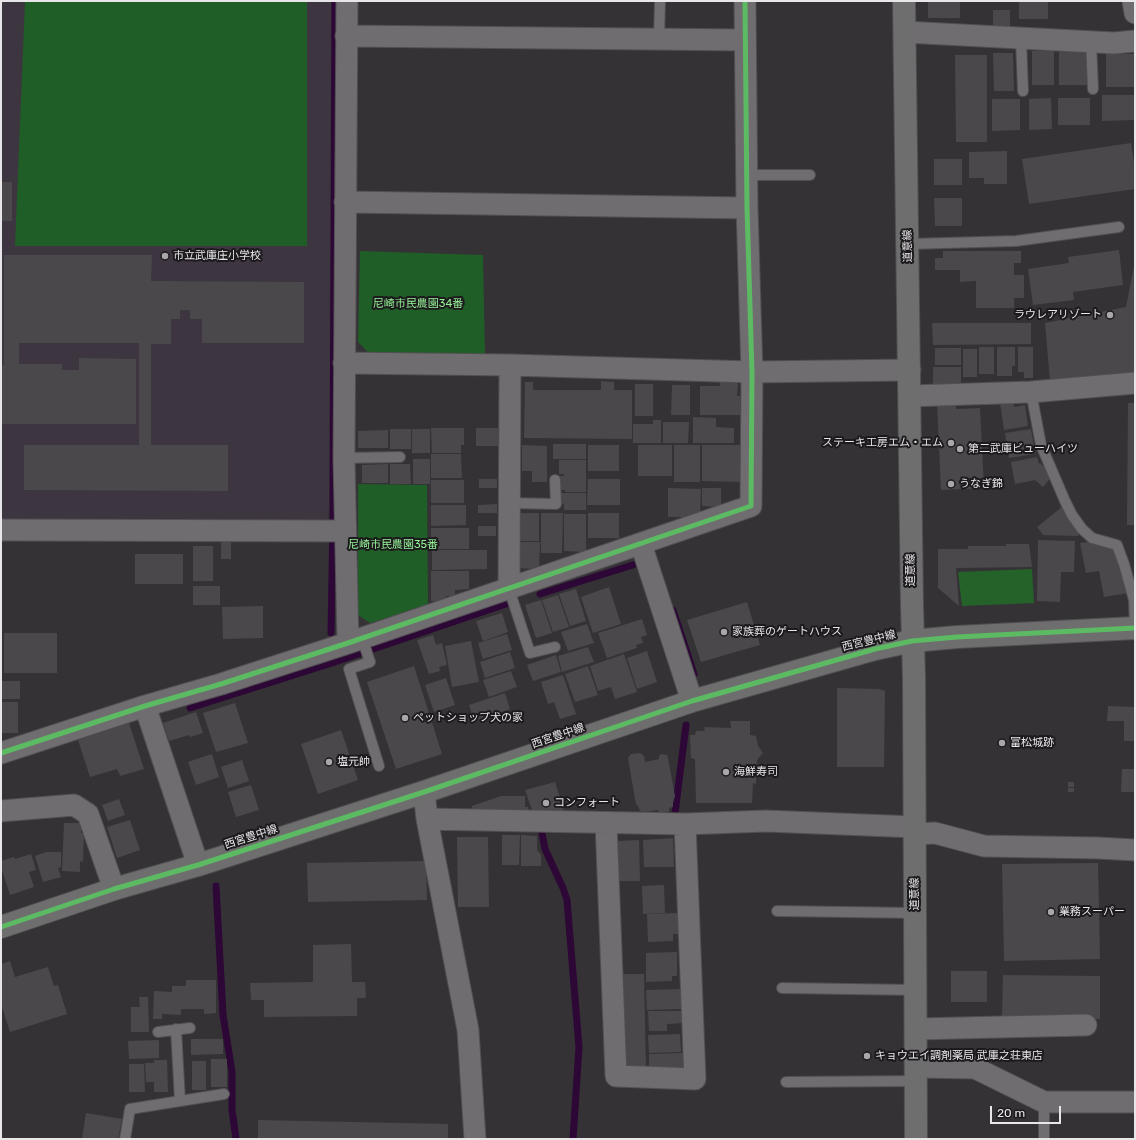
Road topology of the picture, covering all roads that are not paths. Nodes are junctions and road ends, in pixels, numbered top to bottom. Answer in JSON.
{"nodes":[{"id":1,"x":347,"y":1,"type":"edge"},
{"id":2,"x":660,"y":1,"type":"edge"},
{"id":3,"x":745,"y":1,"type":"edge"},
{"id":4,"x":904,"y":1,"type":"edge"},
{"id":5,"x":1133,"y":1,"type":"edge"},
{"id":6,"x":1135,"y":13,"type":"edge"},
{"id":7,"x":905,"y":32,"type":"junction"},
{"id":8,"x":346,"y":36,"type":"junction"},
{"id":9,"x":659,"y":39,"type":"junction"},
{"id":10,"x":1021,"y":39,"type":"junction"},
{"id":11,"x":745,"y":40,"type":"junction"},
{"id":12,"x":1135,"y":41,"type":"edge"},
{"id":13,"x":1091,"y":42,"type":"junction"},
{"id":14,"x":1093,"y":89,"type":"dead end"},
{"id":15,"x":1023,"y":91,"type":"dead end"},
{"id":16,"x":747,"y":175,"type":"junction"},
{"id":17,"x":810,"y":175,"type":"dead end"},
{"id":18,"x":345,"y":202,"type":"junction"},
{"id":19,"x":747,"y":208,"type":"junction"},
{"id":20,"x":1119,"y":227,"type":"dead end"},
{"id":21,"x":908,"y":244,"type":"junction"},
{"id":22,"x":344,"y":363,"type":"junction"},
{"id":23,"x":510,"y":365,"type":"junction"},
{"id":24,"x":910,"y":370,"type":"junction"},
{"id":25,"x":752,"y":372,"type":"junction"},
{"id":26,"x":1135,"y":383,"type":"edge"},
{"id":27,"x":1031,"y":392,"type":"junction"},
{"id":28,"x":910,"y":396,"type":"junction"},
{"id":29,"x":400,"y":457,"type":"dead end"},
{"id":30,"x":344,"y":458,"type":"junction"},
{"id":31,"x":555,"y":480,"type":"dead end"},
{"id":32,"x":510,"y":503,"type":"junction"},
{"id":33,"x":1,"y":530,"type":"edge"},
{"id":34,"x":337,"y":531,"type":"junction"},
{"id":35,"x":641,"y":544,"type":"junction"},
{"id":36,"x":509,"y":589,"type":"junction"},
{"id":37,"x":1135,"y":628,"type":"edge"},
{"id":38,"x":912,"y":641,"type":"junction"},
{"id":39,"x":360,"y":645,"type":"junction"},
{"id":40,"x":555,"y":647,"type":"dead end"},
{"id":41,"x":692,"y":701,"type":"junction"},
{"id":42,"x":145,"y":706,"type":"junction"},
{"id":43,"x":1,"y":753,"type":"edge"},
{"id":44,"x":380,"y":766,"type":"dead end"},
{"id":45,"x":424,"y":792,"type":"junction"},
{"id":46,"x":1,"y":811,"type":"edge"},
{"id":47,"x":427,"y":819,"type":"junction"},
{"id":48,"x":606,"y":823,"type":"junction"},
{"id":49,"x":685,"y":824,"type":"junction"},
{"id":50,"x":915,"y":830,"type":"junction"},
{"id":51,"x":1135,"y":850,"type":"edge"},
{"id":52,"x":198,"y":865,"type":"junction"},
{"id":53,"x":114,"y":889,"type":"junction"},
{"id":54,"x":778,"y":911,"type":"dead end"},
{"id":55,"x":915,"y":913,"type":"junction"},
{"id":56,"x":1,"y":927,"type":"edge"},
{"id":57,"x":782,"y":988,"type":"dead end"},
{"id":58,"x":916,"y":990,"type":"junction"},
{"id":59,"x":1086,"y":1025,"type":"dead end"},
{"id":60,"x":190,"y":1028,"type":"dead end"},
{"id":61,"x":176,"y":1029,"type":"junction"},
{"id":62,"x":916,"y":1029,"type":"junction"},
{"id":63,"x":158,"y":1032,"type":"dead end"},
{"id":64,"x":916,"y":1074,"type":"junction"},
{"id":65,"x":786,"y":1082,"type":"dead end"},
{"id":66,"x":224,"y":1094,"type":"dead end"},
{"id":67,"x":180,"y":1101,"type":"junction"},
{"id":68,"x":1044,"y":1102,"type":"junction"},
{"id":69,"x":1132,"y":1102,"type":"dead end"},
{"id":70,"x":125,"y":1139,"type":"edge"},
{"id":71,"x":475,"y":1139,"type":"edge"},
{"id":72,"x":916,"y":1139,"type":"edge"},
{"id":73,"x":1044,"y":1139,"type":"edge"}],
"edges":[{"from":1,"to":8,"type":"street"},
{"from":2,"to":9,"type":"lane"},
{"from":3,"to":11,"type":"street"},
{"from":4,"to":7,"type":"main road","name":"道意線"},
{"from":5,"to":6,"type":"street"},
{"from":7,"to":10,"type":"street"},
{"from":7,"to":21,"type":"main road","name":"道意線"},
{"from":8,"to":9,"type":"street"},
{"from":8,"to":18,"type":"street"},
{"from":9,"to":11,"type":"street"},
{"from":10,"to":13,"type":"street"},
{"from":10,"to":15,"type":"lane"},
{"from":11,"to":16,"type":"street"},
{"from":12,"to":13,"type":"street"},
{"from":13,"to":14,"type":"lane"},
{"from":16,"to":17,"type":"lane"},
{"from":16,"to":19,"type":"street"},
{"from":18,"to":19,"type":"street"},
{"from":18,"to":22,"type":"street"},
{"from":19,"to":25,"type":"street"},
{"from":20,"to":21,"type":"lane"},
{"from":21,"to":24,"type":"main road","name":"道意線"},
{"from":22,"to":23,"type":"street"},
{"from":22,"to":30,"type":"street"},
{"from":23,"to":25,"type":"street"},
{"from":23,"to":32,"type":"street"},
{"from":24,"to":25,"type":"street"},
{"from":24,"to":28,"type":"main road","name":"道意線"},
{"from":25,"to":35,"type":"street"},
{"from":26,"to":27,"type":"street"},
{"from":27,"to":28,"type":"street"},
{"from":27,"to":37,"type":"lane"},
{"from":28,"to":38,"type":"main road","name":"道意線"},
{"from":29,"to":30,"type":"lane"},
{"from":30,"to":34,"type":"street"},
{"from":31,"to":32,"type":"lane"},
{"from":32,"to":36,"type":"street"},
{"from":33,"to":34,"type":"street"},
{"from":34,"to":39,"type":"street"},
{"from":35,"to":36,"type":"street"},
{"from":35,"to":41,"type":"street"},
{"from":36,"to":39,"type":"street"},
{"from":36,"to":40,"type":"lane"},
{"from":37,"to":38,"type":"main road","name":"西宮豊中線"},
{"from":38,"to":41,"type":"main road","name":"西宮豊中線"},
{"from":38,"to":50,"type":"main road","name":"道意線"},
{"from":39,"to":42,"type":"street"},
{"from":39,"to":44,"type":"lane"},
{"from":41,"to":45,"type":"main road","name":"西宮豊中線"},
{"from":42,"to":43,"type":"street"},
{"from":42,"to":52,"type":"street"},
{"from":45,"to":47,"type":"street"},
{"from":45,"to":52,"type":"main road","name":"西宮豊中線"},
{"from":46,"to":53,"type":"street"},
{"from":47,"to":48,"type":"street"},
{"from":47,"to":71,"type":"street"},
{"from":48,"to":49,"type":"street"},
{"from":48,"to":49,"type":"street"},
{"from":49,"to":50,"type":"street"},
{"from":50,"to":51,"type":"street"},
{"from":50,"to":55,"type":"main road","name":"道意線"},
{"from":52,"to":53,"type":"main road","name":"西宮豊中線"},
{"from":53,"to":56,"type":"main road","name":"西宮豊中線"},
{"from":54,"to":55,"type":"lane"},
{"from":55,"to":58,"type":"main road","name":"道意線"},
{"from":57,"to":58,"type":"lane"},
{"from":58,"to":62,"type":"main road","name":"道意線"},
{"from":59,"to":62,"type":"street"},
{"from":60,"to":61,"type":"lane"},
{"from":61,"to":63,"type":"lane"},
{"from":61,"to":67,"type":"lane"},
{"from":62,"to":64,"type":"main road","name":"道意線"},
{"from":64,"to":65,"type":"lane"},
{"from":64,"to":68,"type":"street"},
{"from":64,"to":72,"type":"main road","name":"道意線"},
{"from":66,"to":67,"type":"lane"},
{"from":67,"to":70,"type":"lane"},
{"from":68,"to":69,"type":"street"},
{"from":68,"to":73,"type":"lane"}]}
